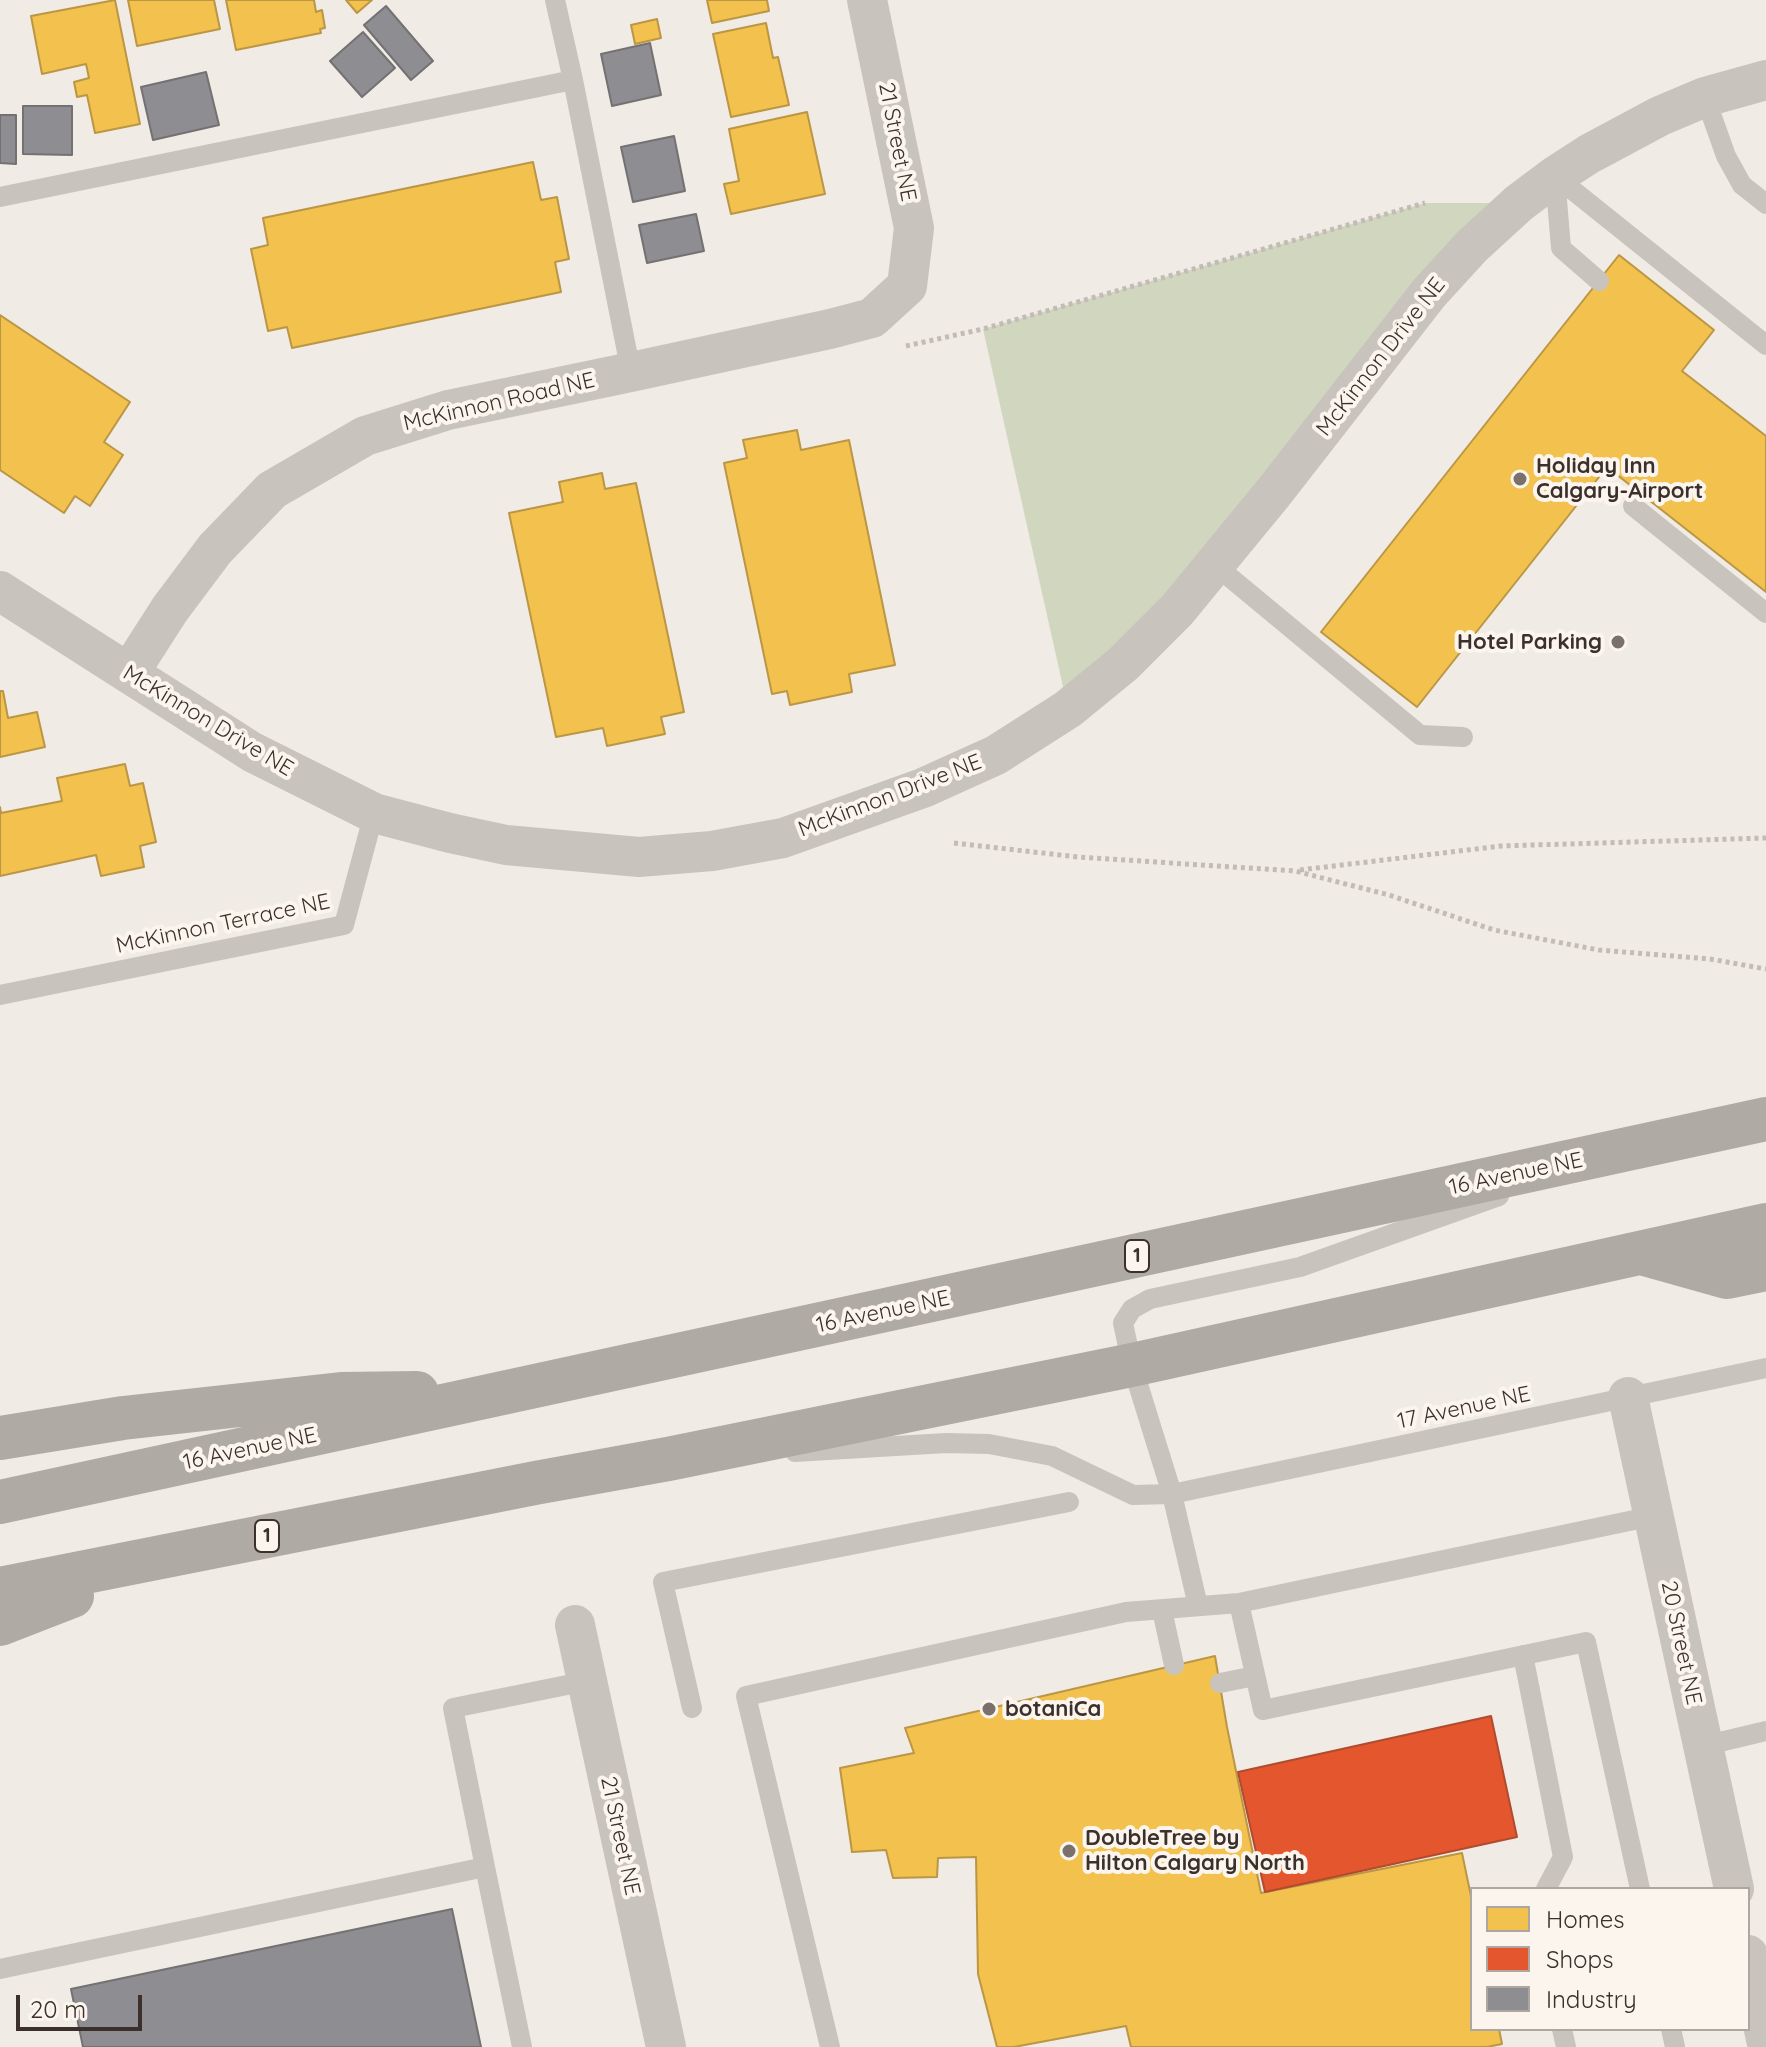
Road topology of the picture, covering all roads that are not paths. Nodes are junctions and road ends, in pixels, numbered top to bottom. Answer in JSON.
{"nodes":[{"id":1,"x":555,"y":0,"type":"edge"},
{"id":2,"x":867,"y":0,"type":"edge"},
{"id":3,"x":573,"y":80,"type":"junction"},
{"id":4,"x":1766,"y":80,"type":"edge"},
{"id":5,"x":1705,"y":97,"type":"junction"},
{"id":6,"x":1555,"y":176,"type":"junction"},
{"id":7,"x":0,"y":197,"type":"edge"},
{"id":8,"x":1766,"y":204,"type":"edge"},
{"id":9,"x":1599,"y":281,"type":"dead end"},
{"id":10,"x":907,"y":286,"type":"joint"},
{"id":11,"x":1766,"y":345,"type":"edge"},
{"id":12,"x":631,"y":372,"type":"junction"},
{"id":13,"x":1633,"y":506,"type":"dead end"},
{"id":14,"x":1215,"y":565,"type":"junction"},
{"id":15,"x":0,"y":591,"type":"edge"},
{"id":16,"x":1766,"y":613,"type":"edge"},
{"id":17,"x":129,"y":673,"type":"junction"},
{"id":18,"x":1463,"y":737,"type":"dead end"},
{"id":19,"x":374,"y":813,"type":"junction"},
{"id":20,"x":0,"y":995,"type":"edge"},
{"id":21,"x":1766,"y":1119,"type":"edge"},
{"id":22,"x":1635,"y":1148,"type":"junction"},
{"id":23,"x":1766,"y":1225,"type":"edge"},
{"id":24,"x":1638,"y":1252,"type":"junction"},
{"id":25,"x":1766,"y":1269,"type":"edge"},
{"id":26,"x":1132,"y":1365,"type":"junction"},
{"id":27,"x":1766,"y":1368,"type":"edge"},
{"id":28,"x":507,"y":1393,"type":"junction"},
{"id":29,"x":1628,"y":1397,"type":"junction"},
{"id":30,"x":0,"y":1438,"type":"edge"},
{"id":31,"x":668,"y":1459,"type":"junction"},
{"id":32,"x":1172,"y":1494,"type":"junction"},
{"id":33,"x":0,"y":1502,"type":"edge"},
{"id":34,"x":1069,"y":1502,"type":"dead end"},
{"id":35,"x":1653,"y":1516,"type":"junction"},
{"id":36,"x":180,"y":1554,"type":"junction"},
{"id":37,"x":0,"y":1589,"type":"edge"},
{"id":38,"x":1239,"y":1603,"type":"junction"},
{"id":39,"x":1198,"y":1606,"type":"junction"},
{"id":40,"x":1162,"y":1610,"type":"junction"},
{"id":41,"x":0,"y":1624,"type":"edge"},
{"id":42,"x":575,"y":1625,"type":"dead end"},
{"id":43,"x":1523,"y":1655,"type":"junction"},
{"id":44,"x":1174,"y":1665,"type":"dead end"},
{"id":45,"x":1255,"y":1676,"type":"junction"},
{"id":46,"x":587,"y":1681,"type":"junction"},
{"id":47,"x":1220,"y":1683,"type":"dead end"},
{"id":48,"x":692,"y":1708,"type":"dead end"},
{"id":49,"x":1766,"y":1731,"type":"edge"},
{"id":50,"x":1703,"y":1746,"type":"junction"},
{"id":51,"x":485,"y":1867,"type":"junction"},
{"id":52,"x":1547,"y":1887,"type":"edge"},
{"id":53,"x":1640,"y":1887,"type":"edge"},
{"id":54,"x":1734,"y":1887,"type":"edge"},
{"id":55,"x":0,"y":1969,"type":"edge"},
{"id":56,"x":1756,"y":1974,"type":"edge"},
{"id":57,"x":1766,"y":2039,"type":"edge"},
{"id":58,"x":522,"y":2047,"type":"edge"},
{"id":59,"x":666,"y":2047,"type":"edge"},
{"id":60,"x":830,"y":2047,"type":"edge"}],
"edges":[{"from":1,"to":3,"type":"lane"},
{"from":2,"to":10,"type":"street","name":"21 Street NE"},
{"from":3,"to":7,"type":"lane"},
{"from":3,"to":12,"type":"lane"},
{"from":4,"to":5,"type":"street","name":"McKinnon Drive NE"},
{"from":5,"to":6,"type":"street","name":"McKinnon Drive NE"},
{"from":5,"to":8,"type":"lane"},
{"from":6,"to":9,"type":"lane"},
{"from":6,"to":11,"type":"lane"},
{"from":6,"to":14,"type":"street","name":"McKinnon Drive NE"},
{"from":10,"to":12,"type":"street","name":"McKinnon Road NE"},
{"from":12,"to":17,"type":"street","name":"McKinnon Road NE"},
{"from":13,"to":16,"type":"lane"},
{"from":14,"to":18,"type":"lane"},
{"from":14,"to":19,"type":"street","name":"McKinnon Drive NE"},
{"from":15,"to":17,"type":"street","name":"McKinnon Drive NE"},
{"from":17,"to":19,"type":"street","name":"McKinnon Drive NE"},
{"from":19,"to":20,"type":"lane","name":"McKinnon Terrace NE"},
{"from":21,"to":22,"type":"highway","name":"16 Avenue NE","number":"1"},
{"from":22,"to":26,"type":"lane"},
{"from":22,"to":28,"type":"highway","name":"16 Avenue NE","number":"1"},
{"from":23,"to":24,"type":"highway","number":"1"},
{"from":24,"to":25,"type":"highway"},
{"from":24,"to":26,"type":"highway","number":"1"},
{"from":26,"to":31,"type":"highway","number":"1"},
{"from":26,"to":32,"type":"lane"},
{"from":27,"to":29,"type":"lane","name":"17 Avenue NE"},
{"from":28,"to":30,"type":"highway"},
{"from":28,"to":33,"type":"highway","name":"16 Avenue NE","number":"1"},
{"from":29,"to":32,"type":"lane","name":"17 Avenue NE"},
{"from":29,"to":35,"type":"street","name":"20 Street NE"},
{"from":31,"to":32,"type":"lane","name":"17 Avenue NE"},
{"from":31,"to":36,"type":"highway","number":"1"},
{"from":32,"to":39,"type":"lane"},
{"from":34,"to":48,"type":"lane"},
{"from":35,"to":38,"type":"lane"},
{"from":35,"to":50,"type":"street","name":"20 Street NE"},
{"from":36,"to":37,"type":"highway","number":"1"},
{"from":36,"to":41,"type":"highway"},
{"from":38,"to":39,"type":"lane"},
{"from":38,"to":45,"type":"lane"},
{"from":39,"to":40,"type":"lane"},
{"from":40,"to":44,"type":"lane"},
{"from":40,"to":60,"type":"lane"},
{"from":42,"to":46,"type":"street","name":"21 Street NE"},
{"from":43,"to":45,"type":"lane"},
{"from":43,"to":52,"type":"lane"},
{"from":43,"to":53,"type":"lane"},
{"from":45,"to":47,"type":"lane"},
{"from":46,"to":51,"type":"lane"},
{"from":46,"to":59,"type":"street","name":"21 Street NE"},
{"from":49,"to":50,"type":"lane"},
{"from":50,"to":54,"type":"street","name":"20 Street NE"},
{"from":51,"to":55,"type":"lane"},
{"from":51,"to":58,"type":"lane"},
{"from":56,"to":57,"type":"street"}]}
